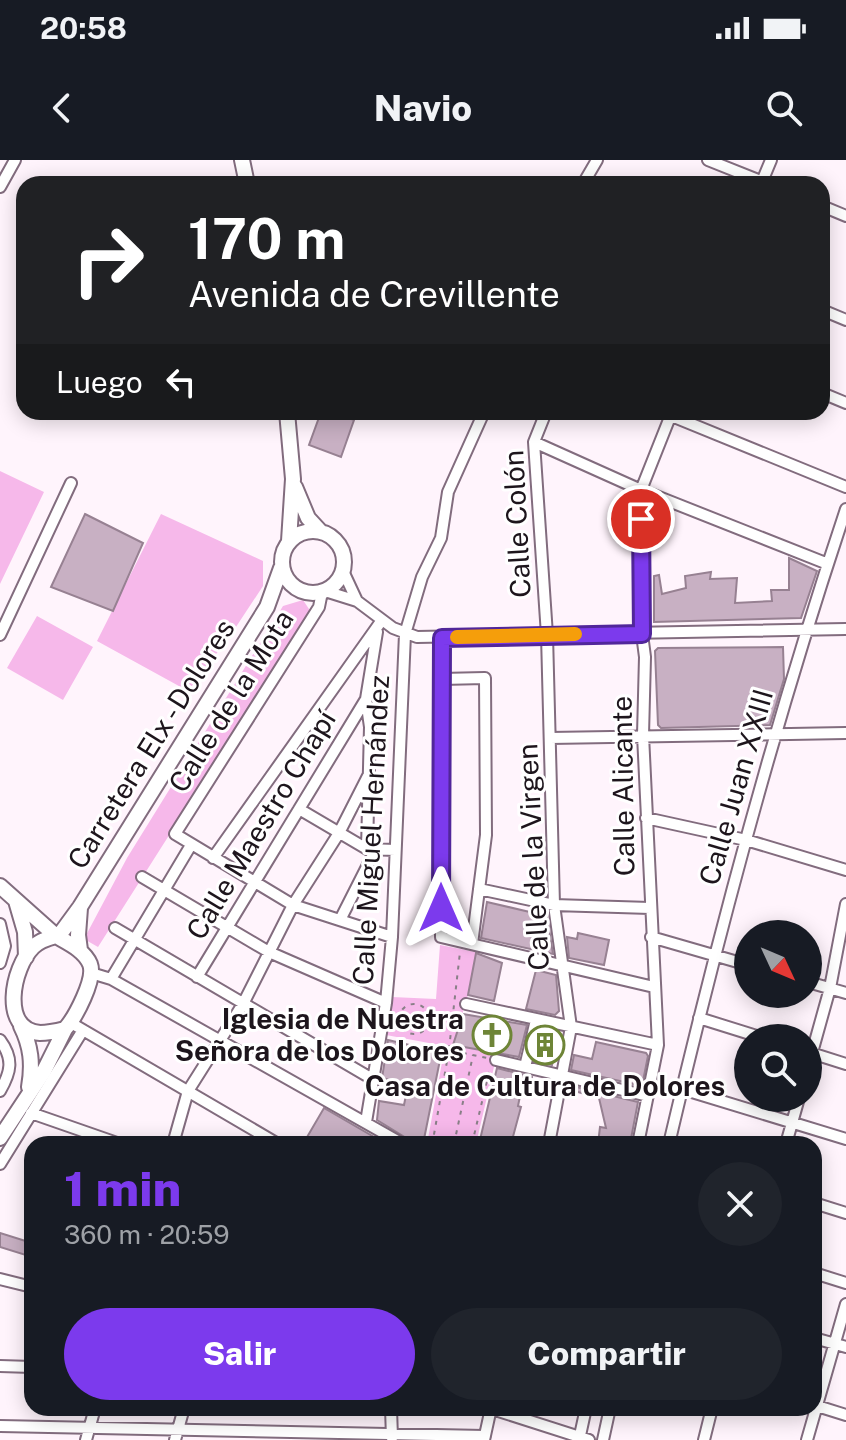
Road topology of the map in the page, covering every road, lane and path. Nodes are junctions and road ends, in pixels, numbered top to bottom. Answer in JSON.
{"nodes":[{"id":1,"x":15,"y":160,"type":"edge"},
{"id":2,"x":708,"y":160,"type":"edge"},
{"id":3,"x":747,"y":176,"type":"edge"},
{"id":4,"x":0,"y":187,"type":"edge"},
{"id":5,"x":288,"y":420,"type":"edge"},
{"id":6,"x":480,"y":420,"type":"edge"},
{"id":7,"x":543,"y":420,"type":"edge"},
{"id":8,"x":666,"y":420,"type":"edge"},
{"id":9,"x":685,"y":420,"type":"edge"},
{"id":10,"x":534,"y":442,"type":"junction"},
{"id":11,"x":293,"y":479,"type":"junction"},
{"id":12,"x":71,"y":483,"type":"dead end"},
{"id":13,"x":846,"y":487,"type":"edge"},
{"id":14,"x":641,"y":490,"type":"junction"},
{"id":15,"x":846,"y":509,"type":"edge"},
{"id":16,"x":320,"y":531,"type":"junction"},
{"id":17,"x":289,"y":541,"type":"junction"},
{"id":18,"x":828,"y":564,"type":"junction"},
{"id":19,"x":281,"y":568,"type":"junction"},
{"id":20,"x":343,"y":571,"type":"junction"},
{"id":21,"x":299,"y":591,"type":"junction"},
{"id":22,"x":324,"y":592,"type":"junction"},
{"id":23,"x":357,"y":601,"type":"junction"},
{"id":24,"x":267,"y":607,"type":"junction"},
{"id":25,"x":382,"y":620,"type":"junction"},
{"id":26,"x":846,"y":629,"type":"edge"},
{"id":27,"x":805,"y":632,"type":"junction"},
{"id":28,"x":405,"y":634,"type":"junction"},
{"id":29,"x":642,"y":634,"type":"junction"},
{"id":30,"x":0,"y":635,"type":"edge"},
{"id":31,"x":547,"y":635,"type":"junction"},
{"id":32,"x":442,"y":638,"type":"junction"},
{"id":33,"x":441,"y":679,"type":"junction"},
{"id":34,"x":366,"y":699,"type":"junction"},
{"id":35,"x":776,"y":733,"type":"junction"},
{"id":36,"x":846,"y":733,"type":"edge"},
{"id":37,"x":643,"y":735,"type":"junction"},
{"id":38,"x":550,"y":738,"type":"junction"},
{"id":39,"x":368,"y":776,"type":"junction"},
{"id":40,"x":299,"y":809,"type":"junction"},
{"id":41,"x":646,"y":818,"type":"junction"},
{"id":42,"x":339,"y":833,"type":"junction"},
{"id":43,"x":746,"y":840,"type":"junction"},
{"id":44,"x":191,"y":845,"type":"junction"},
{"id":45,"x":372,"y":849,"type":"junction"},
{"id":46,"x":395,"y":850,"type":"junction"},
{"id":47,"x":213,"y":858,"type":"junction"},
{"id":48,"x":846,"y":870,"type":"edge"},
{"id":49,"x":142,"y":877,"type":"dead end"},
{"id":50,"x":255,"y":882,"type":"junction"},
{"id":51,"x":0,"y":886,"type":"edge"},
{"id":52,"x":479,"y":889,"type":"junction"},
{"id":53,"x":164,"y":891,"type":"junction"},
{"id":54,"x":16,"y":901,"type":"junction"},
{"id":55,"x":846,"y":904,"type":"edge"},
{"id":56,"x":293,"y":905,"type":"junction"},
{"id":57,"x":554,"y":905,"type":"junction"},
{"id":58,"x":80,"y":907,"type":"junction"},
{"id":59,"x":650,"y":908,"type":"junction"},
{"id":60,"x":340,"y":920,"type":"junction"},
{"id":61,"x":0,"y":924,"type":"edge"},
{"id":62,"x":227,"y":927,"type":"junction"},
{"id":63,"x":115,"y":928,"type":"dead end"},
{"id":64,"x":57,"y":936,"type":"junction"},
{"id":65,"x":392,"y":937,"type":"junction"},
{"id":66,"x":651,"y":937,"type":"junction"},
{"id":67,"x":134,"y":939,"type":"junction"},
{"id":68,"x":472,"y":944,"type":"junction"},
{"id":69,"x":461,"y":949,"type":"dead end"},
{"id":70,"x":80,"y":950,"type":"junction"},
{"id":71,"x":269,"y":952,"type":"junction"},
{"id":72,"x":714,"y":955,"type":"junction"},
{"id":73,"x":26,"y":957,"type":"junction"},
{"id":74,"x":734,"y":961,"type":"edge"},
{"id":75,"x":0,"y":963,"type":"edge"},
{"id":76,"x":561,"y":965,"type":"junction"},
{"id":77,"x":91,"y":973,"type":"junction"},
{"id":78,"x":197,"y":977,"type":"junction"},
{"id":79,"x":111,"y":979,"type":"junction"},
{"id":80,"x":822,"y":986,"type":"edge"},
{"id":81,"x":654,"y":987,"type":"junction"},
{"id":82,"x":830,"y":988,"type":"junction"},
{"id":83,"x":846,"y":993,"type":"edge"},
{"id":84,"x":386,"y":1003,"type":"junction"},
{"id":85,"x":243,"y":1004,"type":"junction"},
{"id":86,"x":466,"y":1004,"type":"dead end"},
{"id":87,"x":699,"y":1018,"type":"junction"},
{"id":88,"x":429,"y":1019,"type":"junction"},
{"id":89,"x":536,"y":1020,"type":"junction"},
{"id":90,"x":451,"y":1024,"type":"junction"},
{"id":91,"x":819,"y":1024,"type":"edge"},
{"id":92,"x":21,"y":1026,"type":"junction"},
{"id":93,"x":73,"y":1027,"type":"junction"},
{"id":94,"x":571,"y":1027,"type":"junction"},
{"id":95,"x":734,"y":1029,"type":"edge"},
{"id":96,"x":0,"y":1040,"type":"edge"},
{"id":97,"x":221,"y":1041,"type":"junction"},
{"id":98,"x":658,"y":1045,"type":"junction"},
{"id":99,"x":449,"y":1050,"type":"junction"},
{"id":100,"x":473,"y":1055,"type":"junction"},
{"id":101,"x":822,"y":1057,"type":"edge"},
{"id":102,"x":496,"y":1060,"type":"dead end"},
{"id":103,"x":846,"y":1064,"type":"edge"},
{"id":104,"x":525,"y":1067,"type":"junction"},
{"id":105,"x":563,"y":1076,"type":"junction"},
{"id":106,"x":374,"y":1080,"type":"junction"},
{"id":107,"x":682,"y":1089,"type":"junction"},
{"id":108,"x":0,"y":1091,"type":"edge"},
{"id":109,"x":188,"y":1091,"type":"junction"},
{"id":110,"x":27,"y":1095,"type":"junction"},
{"id":111,"x":648,"y":1096,"type":"junction"},
{"id":112,"x":795,"y":1112,"type":"edge"},
{"id":113,"x":31,"y":1113,"type":"junction"},
{"id":114,"x":366,"y":1122,"type":"junction"},
{"id":115,"x":792,"y":1122,"type":"junction"},
{"id":116,"x":97,"y":1136,"type":"edge"},
{"id":117,"x":175,"y":1136,"type":"edge"},
{"id":118,"x":256,"y":1136,"type":"edge"},
{"id":119,"x":384,"y":1136,"type":"edge"},
{"id":120,"x":434,"y":1136,"type":"edge"},
{"id":121,"x":456,"y":1136,"type":"edge"},
{"id":122,"x":474,"y":1136,"type":"edge"},
{"id":123,"x":551,"y":1136,"type":"edge"},
{"id":124,"x":640,"y":1136,"type":"edge"},
{"id":125,"x":671,"y":1136,"type":"edge"},
{"id":126,"x":788,"y":1136,"type":"edge"},
{"id":127,"x":0,"y":1138,"type":"edge"},
{"id":128,"x":846,"y":1139,"type":"edge"},
{"id":129,"x":0,"y":1164,"type":"edge"},
{"id":130,"x":822,"y":1206,"type":"edge"},
{"id":131,"x":846,"y":1213,"type":"edge"},
{"id":132,"x":822,"y":1276,"type":"edge"},
{"id":133,"x":0,"y":1279,"type":"edge"},
{"id":134,"x":846,"y":1283,"type":"edge"},
{"id":135,"x":24,"y":1285,"type":"edge"},
{"id":136,"x":846,"y":1304,"type":"edge"},
{"id":137,"x":822,"y":1340,"type":"edge"},
{"id":138,"x":834,"y":1344,"type":"junction"},
{"id":139,"x":846,"y":1347,"type":"edge"},
{"id":140,"x":0,"y":1366,"type":"edge"},
{"id":141,"x":24,"y":1367,"type":"edge"},
{"id":142,"x":822,"y":1383,"type":"edge"},
{"id":143,"x":822,"y":1408,"type":"edge"},
{"id":144,"x":846,"y":1415,"type":"edge"},
{"id":145,"x":93,"y":1416,"type":"edge"},
{"id":146,"x":182,"y":1416,"type":"edge"},
{"id":147,"x":391,"y":1416,"type":"edge"},
{"id":148,"x":488,"y":1416,"type":"edge"},
{"id":149,"x":514,"y":1416,"type":"edge"},
{"id":150,"x":585,"y":1416,"type":"edge"},
{"id":151,"x":608,"y":1416,"type":"edge"},
{"id":152,"x":710,"y":1416,"type":"edge"},
{"id":153,"x":813,"y":1416,"type":"edge"},
{"id":154,"x":0,"y":1426,"type":"edge"},
{"id":155,"x":90,"y":1426,"type":"junction"},
{"id":156,"x":178,"y":1428,"type":"junction"},
{"id":157,"x":392,"y":1437,"type":"edge"},
{"id":158,"x":484,"y":1438,"type":"edge"},
{"id":159,"x":583,"y":1439,"type":"edge"},
{"id":160,"x":86,"y":1440,"type":"edge"},
{"id":161,"x":175,"y":1440,"type":"edge"},
{"id":162,"x":603,"y":1440,"type":"edge"},
{"id":163,"x":704,"y":1440,"type":"edge"},
{"id":164,"x":807,"y":1440,"type":"edge"}],
"edges":[{"from":1,"to":4,"type":"street"},
{"from":2,"to":3,"type":"street"},
{"from":5,"to":11,"type":"main road"},
{"from":6,"to":28,"type":"street","name":"Calle Miguel Hernández"},
{"from":7,"to":10,"type":"street","name":"Calle Colón"},
{"from":8,"to":14,"type":"street"},
{"from":9,"to":13,"type":"street"},
{"from":10,"to":14,"type":"street"},
{"from":10,"to":31,"type":"street","name":"Calle Colón"},
{"from":11,"to":16,"type":"main road"},
{"from":11,"to":17,"type":"main road"},
{"from":12,"to":30,"type":"street"},
{"from":14,"to":18,"type":"street"},
{"from":14,"to":29,"type":"street","name":"Calle Alicante"},
{"from":15,"to":18,"type":"street","name":"Calle Juan XXIII"},
{"from":16,"to":17,"type":"main road"},
{"from":16,"to":20,"type":"main road"},
{"from":17,"to":19,"type":"main road"},
{"from":18,"to":27,"type":"street","name":"Calle Juan XXIII"},
{"from":19,"to":21,"type":"main road"},
{"from":19,"to":24,"type":"main road","name":"Carretera Elx - Dolores"},
{"from":20,"to":22,"type":"main road"},
{"from":20,"to":23,"type":"street"},
{"from":21,"to":22,"type":"main road"},
{"from":21,"to":24,"type":"main road","name":"Carretera Elx - Dolores"},
{"from":22,"to":23,"type":"street"},
{"from":22,"to":44,"type":"street","name":"Calle de la Mota"},
{"from":23,"to":25,"type":"street"},
{"from":24,"to":58,"type":"main road","name":"Carretera Elx - Dolores"},
{"from":25,"to":28,"type":"street"},
{"from":25,"to":34,"type":"street"},
{"from":25,"to":47,"type":"street"},
{"from":26,"to":27,"type":"street"},
{"from":27,"to":29,"type":"street"},
{"from":27,"to":35,"type":"street","name":"Calle Juan XXIII"},
{"from":28,"to":32,"type":"street"},
{"from":28,"to":46,"type":"street","name":"Calle Miguel Hernández"},
{"from":29,"to":31,"type":"street"},
{"from":29,"to":37,"type":"street","name":"Calle Alicante"},
{"from":31,"to":32,"type":"street"},
{"from":31,"to":38,"type":"street","name":"Calle de la Virgen"},
{"from":32,"to":33,"type":"street"},
{"from":33,"to":52,"type":"street"},
{"from":33,"to":68,"type":"street"},
{"from":34,"to":39,"type":"street"},
{"from":34,"to":40,"type":"street","name":"Calle Maestro Chapí"},
{"from":35,"to":36,"type":"street"},
{"from":35,"to":37,"type":"street"},
{"from":35,"to":43,"type":"street","name":"Calle Juan XXIII"},
{"from":37,"to":38,"type":"street"},
{"from":37,"to":41,"type":"street","name":"Calle Alicante"},
{"from":38,"to":57,"type":"street","name":"Calle de la Virgen"},
{"from":39,"to":42,"type":"street"},
{"from":39,"to":45,"type":"street"},
{"from":40,"to":42,"type":"street"},
{"from":40,"to":50,"type":"street","name":"Calle Maestro Chapí"},
{"from":41,"to":43,"type":"street"},
{"from":41,"to":59,"type":"street","name":"Calle Alicante"},
{"from":42,"to":45,"type":"street"},
{"from":42,"to":56,"type":"street"},
{"from":43,"to":48,"type":"street"},
{"from":43,"to":72,"type":"street","name":"Calle Juan XXIII"},
{"from":44,"to":47,"type":"street"},
{"from":44,"to":53,"type":"street"},
{"from":45,"to":46,"type":"street"},
{"from":45,"to":60,"type":"street"},
{"from":46,"to":65,"type":"street","name":"Calle Miguel Hernández"},
{"from":47,"to":50,"type":"street"},
{"from":49,"to":53,"type":"street"},
{"from":50,"to":56,"type":"street"},
{"from":50,"to":62,"type":"street","name":"Calle Maestro Chapí"},
{"from":51,"to":54,"type":"main road"},
{"from":52,"to":57,"type":"street"},
{"from":52,"to":68,"type":"street"},
{"from":53,"to":62,"type":"street"},
{"from":53,"to":67,"type":"street"},
{"from":54,"to":64,"type":"main road"},
{"from":54,"to":73,"type":"main road"},
{"from":55,"to":82,"type":"street"},
{"from":56,"to":60,"type":"street"},
{"from":56,"to":71,"type":"street"},
{"from":57,"to":59,"type":"street"},
{"from":57,"to":76,"type":"street","name":"Calle de la Virgen"},
{"from":58,"to":64,"type":"main road","name":"Carretera Elx - Dolores"},
{"from":58,"to":70,"type":"main road"},
{"from":59,"to":66,"type":"street","name":"Calle Alicante"},
{"from":60,"to":65,"type":"street"},
{"from":61,"to":75,"type":"street"},
{"from":62,"to":71,"type":"street"},
{"from":62,"to":78,"type":"street","name":"Calle Maestro Chapí"},
{"from":63,"to":67,"type":"street"},
{"from":64,"to":70,"type":"main road"},
{"from":64,"to":73,"type":"main road"},
{"from":65,"to":84,"type":"street","name":"Calle Miguel Hernández"},
{"from":66,"to":72,"type":"street"},
{"from":66,"to":81,"type":"street","name":"Calle Alicante"},
{"from":67,"to":78,"type":"street"},
{"from":67,"to":79,"type":"street"},
{"from":68,"to":76,"type":"street"},
{"from":69,"to":90,"type":"path"},
{"from":70,"to":77,"type":"main road"},
{"from":71,"to":84,"type":"street"},
{"from":71,"to":85,"type":"street"},
{"from":72,"to":74,"type":"street"},
{"from":72,"to":87,"type":"street","name":"Calle Juan XXIII"},
{"from":73,"to":92,"type":"main road"},
{"from":76,"to":81,"type":"street"},
{"from":76,"to":94,"type":"street","name":"Calle de la Virgen"},
{"from":77,"to":79,"type":"street"},
{"from":77,"to":93,"type":"main road"},
{"from":78,"to":85,"type":"street"},
{"from":79,"to":97,"type":"street"},
{"from":80,"to":82,"type":"street"},
{"from":81,"to":98,"type":"street","name":"Calle Alicante"},
{"from":82,"to":83,"type":"street"},
{"from":82,"to":91,"type":"street"},
{"from":84,"to":106,"type":"street","name":"Calle Miguel Hernández"},
{"from":85,"to":97,"type":"street"},
{"from":85,"to":106,"type":"street"},
{"from":86,"to":89,"type":"street"},
{"from":87,"to":95,"type":"street"},
{"from":87,"to":107,"type":"street","name":"Calle Juan XXIII"},
{"from":88,"to":88,"type":"path"},
{"from":88,"to":90,"type":"path"},
{"from":89,"to":94,"type":"street"},
{"from":89,"to":104,"type":"street"},
{"from":90,"to":99,"type":"path"},
{"from":92,"to":93,"type":"main road"},
{"from":92,"to":110,"type":"main road"},
{"from":93,"to":109,"type":"street"},
{"from":93,"to":110,"type":"main road"},
{"from":93,"to":113,"type":"street"},
{"from":94,"to":98,"type":"street"},
{"from":94,"to":105,"type":"street","name":"Calle de la Virgen"},
{"from":96,"to":108,"type":"street"},
{"from":97,"to":109,"type":"street"},
{"from":97,"to":114,"type":"street"},
{"from":98,"to":111,"type":"street","name":"Calle Alicante"},
{"from":99,"to":100,"type":"path"},
{"from":99,"to":120,"type":"path"},
{"from":100,"to":121,"type":"path"},
{"from":100,"to":122,"type":"path"},
{"from":101,"to":103,"type":"street"},
{"from":102,"to":104,"type":"street"},
{"from":104,"to":105,"type":"street"},
{"from":105,"to":111,"type":"street"},
{"from":105,"to":123,"type":"street","name":"Calle de la Virgen"},
{"from":106,"to":114,"type":"street","name":"Calle Miguel Hernández"},
{"from":107,"to":115,"type":"street"},
{"from":107,"to":125,"type":"street","name":"Calle Juan XXIII"},
{"from":109,"to":117,"type":"street"},
{"from":109,"to":118,"type":"street"},
{"from":110,"to":127,"type":"main road"},
{"from":111,"to":124,"type":"street","name":"Calle Alicante"},
{"from":112,"to":115,"type":"street"},
{"from":113,"to":116,"type":"street"},
{"from":113,"to":129,"type":"street"},
{"from":114,"to":119,"type":"street"},
{"from":115,"to":126,"type":"street"},
{"from":115,"to":128,"type":"street"},
{"from":130,"to":131,"type":"street"},
{"from":132,"to":134,"type":"street"},
{"from":133,"to":135,"type":"street"},
{"from":136,"to":138,"type":"street"},
{"from":137,"to":138,"type":"street"},
{"from":138,"to":139,"type":"street"},
{"from":138,"to":142,"type":"street"},
{"from":140,"to":141,"type":"street"},
{"from":143,"to":144,"type":"street"},
{"from":145,"to":155,"type":"street"},
{"from":146,"to":156,"type":"street"},
{"from":147,"to":157,"type":"street"},
{"from":148,"to":158,"type":"street"},
{"from":149,"to":159,"type":"street"},
{"from":150,"to":159,"type":"street"},
{"from":151,"to":162,"type":"street"},
{"from":152,"to":163,"type":"street"},
{"from":153,"to":164,"type":"street"},
{"from":154,"to":155,"type":"street"},
{"from":155,"to":156,"type":"street"},
{"from":155,"to":160,"type":"street"},
{"from":156,"to":157,"type":"street"},
{"from":156,"to":161,"type":"street"},
{"from":157,"to":158,"type":"street"}]}
